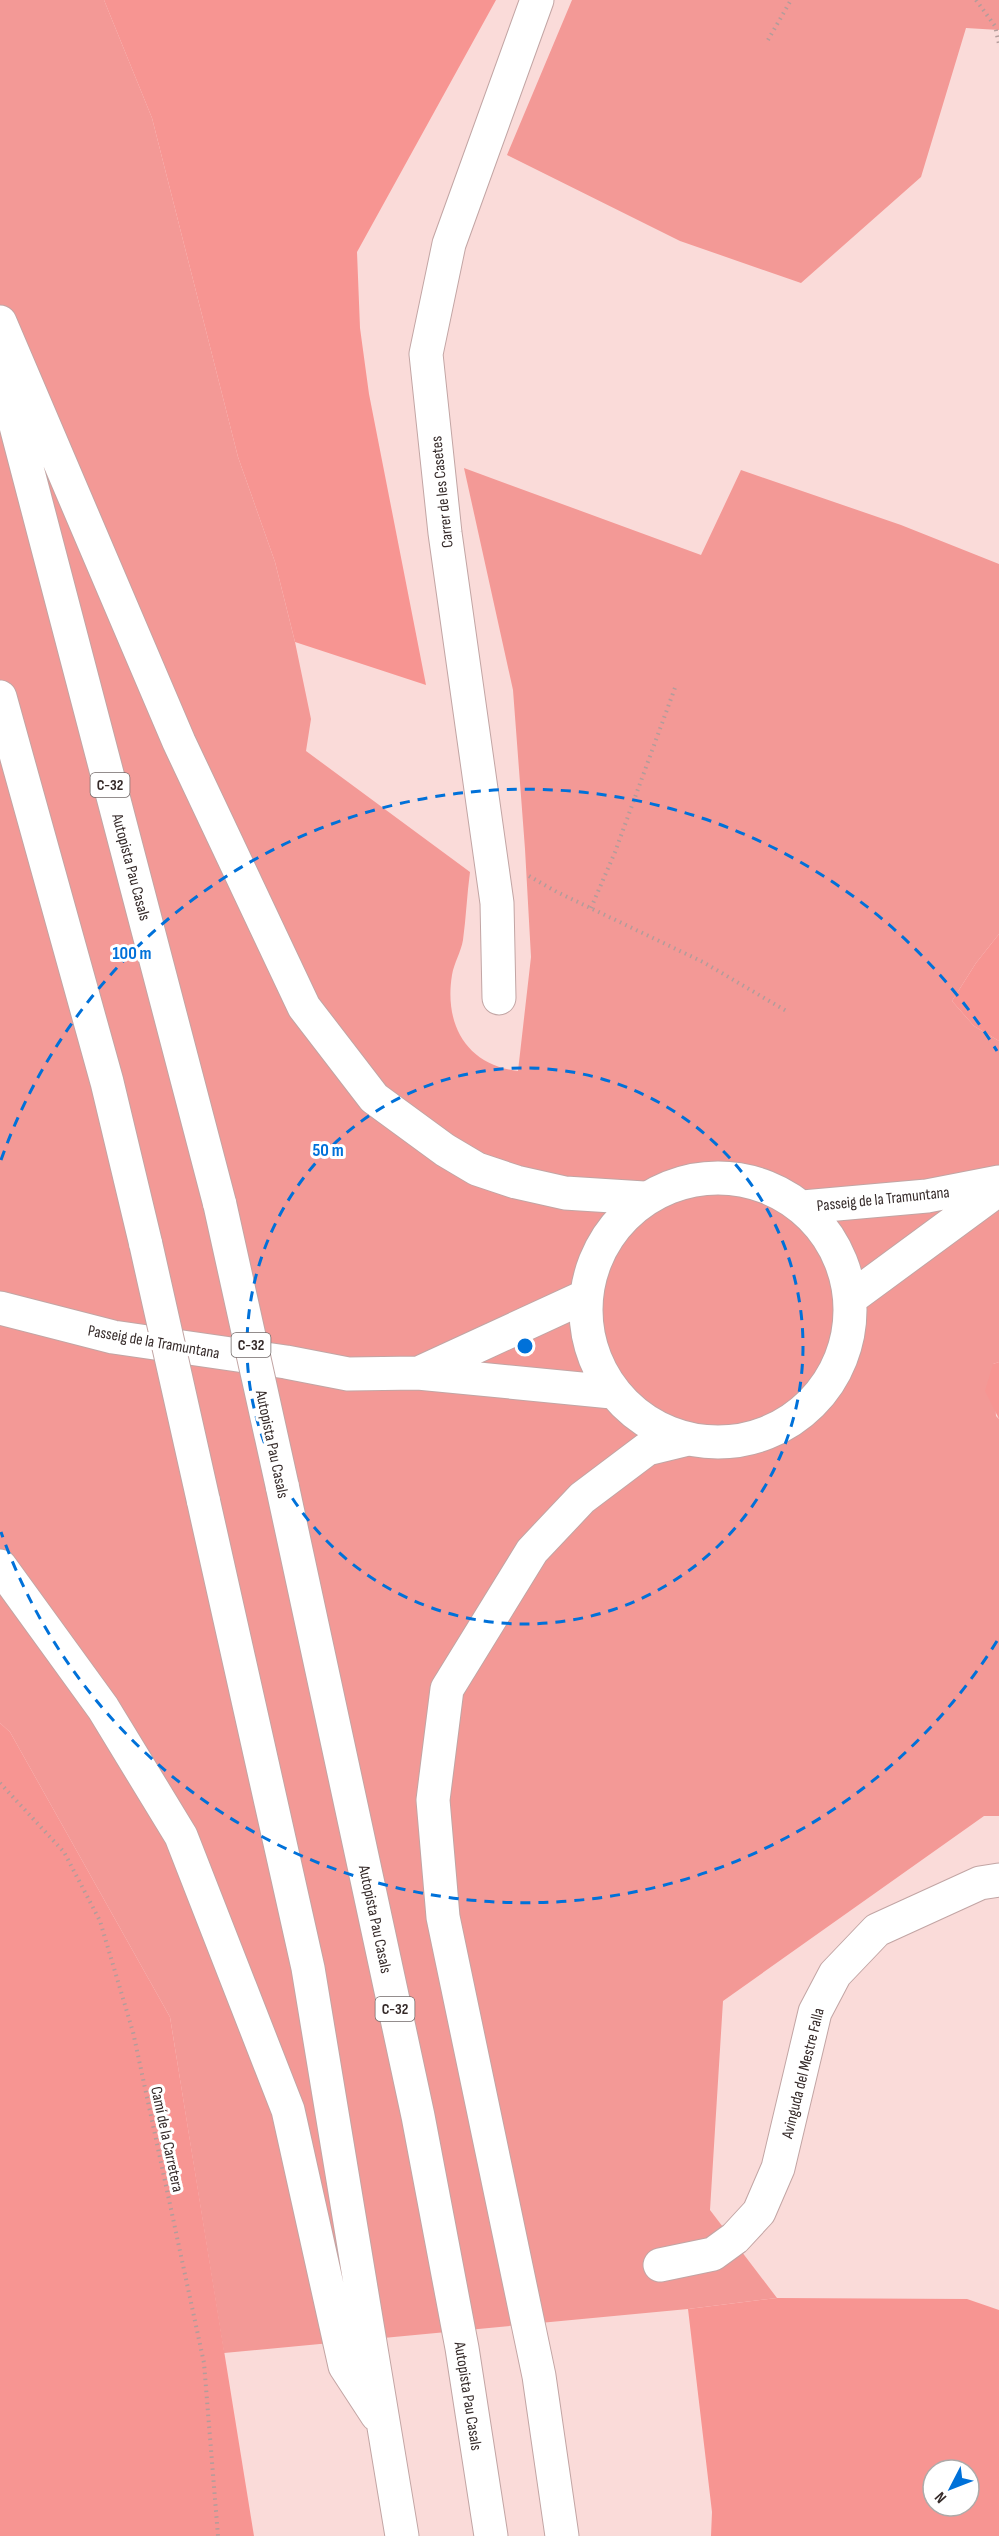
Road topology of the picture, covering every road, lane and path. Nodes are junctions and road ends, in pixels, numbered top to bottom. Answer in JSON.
{"nodes":[{"id":1,"x":537,"y":0,"type":"edge"},
{"id":2,"x":791,"y":0,"type":"edge"},
{"id":3,"x":976,"y":0,"type":"edge"},
{"id":4,"x":768,"y":40,"type":"dead end"},
{"id":5,"x":999,"y":44,"type":"edge"},
{"id":6,"x":0,"y":322,"type":"edge"},
{"id":7,"x":0,"y":365,"type":"edge"},
{"id":8,"x":676,"y":685,"type":"dead end"},
{"id":9,"x":0,"y":697,"type":"edge"},
{"id":10,"x":490,"y":853,"type":"junction"},
{"id":11,"x":591,"y":908,"type":"junction"},
{"id":12,"x":499,"y":998,"type":"dead end"},
{"id":13,"x":788,"y":1012,"type":"dead end"},
{"id":14,"x":999,"y":1182,"type":"edge"},
{"id":15,"x":999,"y":1189,"type":"edge"},
{"id":16,"x":644,"y":1198,"type":"junction"},
{"id":17,"x":803,"y":1207,"type":"junction"},
{"id":18,"x":584,"y":1297,"type":"junction"},
{"id":19,"x":851,"y":1298,"type":"junction"},
{"id":20,"x":0,"y":1308,"type":"edge"},
{"id":21,"x":418,"y":1373,"type":"junction"},
{"id":22,"x":612,"y":1392,"type":"junction"},
{"id":23,"x":684,"y":1440,"type":"junction"},
{"id":24,"x":0,"y":1566,"type":"edge"},
{"id":25,"x":0,"y":1783,"type":"edge"},
{"id":26,"x":999,"y":1880,"type":"edge"},
{"id":27,"x":660,"y":2265,"type":"dead end"},
{"id":28,"x":384,"y":2427,"type":"junction"},
{"id":29,"x":218,"y":2536,"type":"edge"},
{"id":30,"x":402,"y":2536,"type":"edge"},
{"id":31,"x":491,"y":2536,"type":"edge"},
{"id":32,"x":562,"y":2536,"type":"edge"}],
"edges":[{"from":1,"to":10,"type":"main road","name":"Carrer de les Casetes"},
{"from":2,"to":4,"type":"path"},
{"from":3,"to":5,"type":"path"},
{"from":6,"to":16,"type":"main road"},
{"from":7,"to":31,"type":"main road","name":"Autopista Pau Casals","number":"C-32","bridge":true},
{"from":8,"to":11,"type":"path"},
{"from":9,"to":28,"type":"main road","bridge":true},
{"from":10,"to":11,"type":"path"},
{"from":10,"to":12,"type":"main road","name":"Carrer de les Casetes"},
{"from":11,"to":13,"type":"path"},
{"from":14,"to":17,"type":"main road","name":"Passeig de la Tramuntana"},
{"from":15,"to":19,"type":"main road","name":"Passeig de la Tramuntana"},
{"from":16,"to":17,"type":"main road"},
{"from":16,"to":18,"type":"main road"},
{"from":17,"to":19,"type":"main road"},
{"from":18,"to":21,"type":"main road","name":"Passeig de la Tramuntana"},
{"from":18,"to":22,"type":"main road"},
{"from":19,"to":23,"type":"main road"},
{"from":20,"to":21,"type":"main road","name":"Passeig de la Tramuntana"},
{"from":21,"to":22,"type":"main road","name":"Passeig de la Tramuntana"},
{"from":22,"to":23,"type":"main road"},
{"from":23,"to":32,"type":"main road"},
{"from":24,"to":28,"type":"main road"},
{"from":25,"to":29,"type":"path","name":"Camí de la Carretera"},
{"from":26,"to":27,"type":"main road","name":"Avinguda del Mestre Falla"},
{"from":28,"to":30,"type":"main road"}]}
